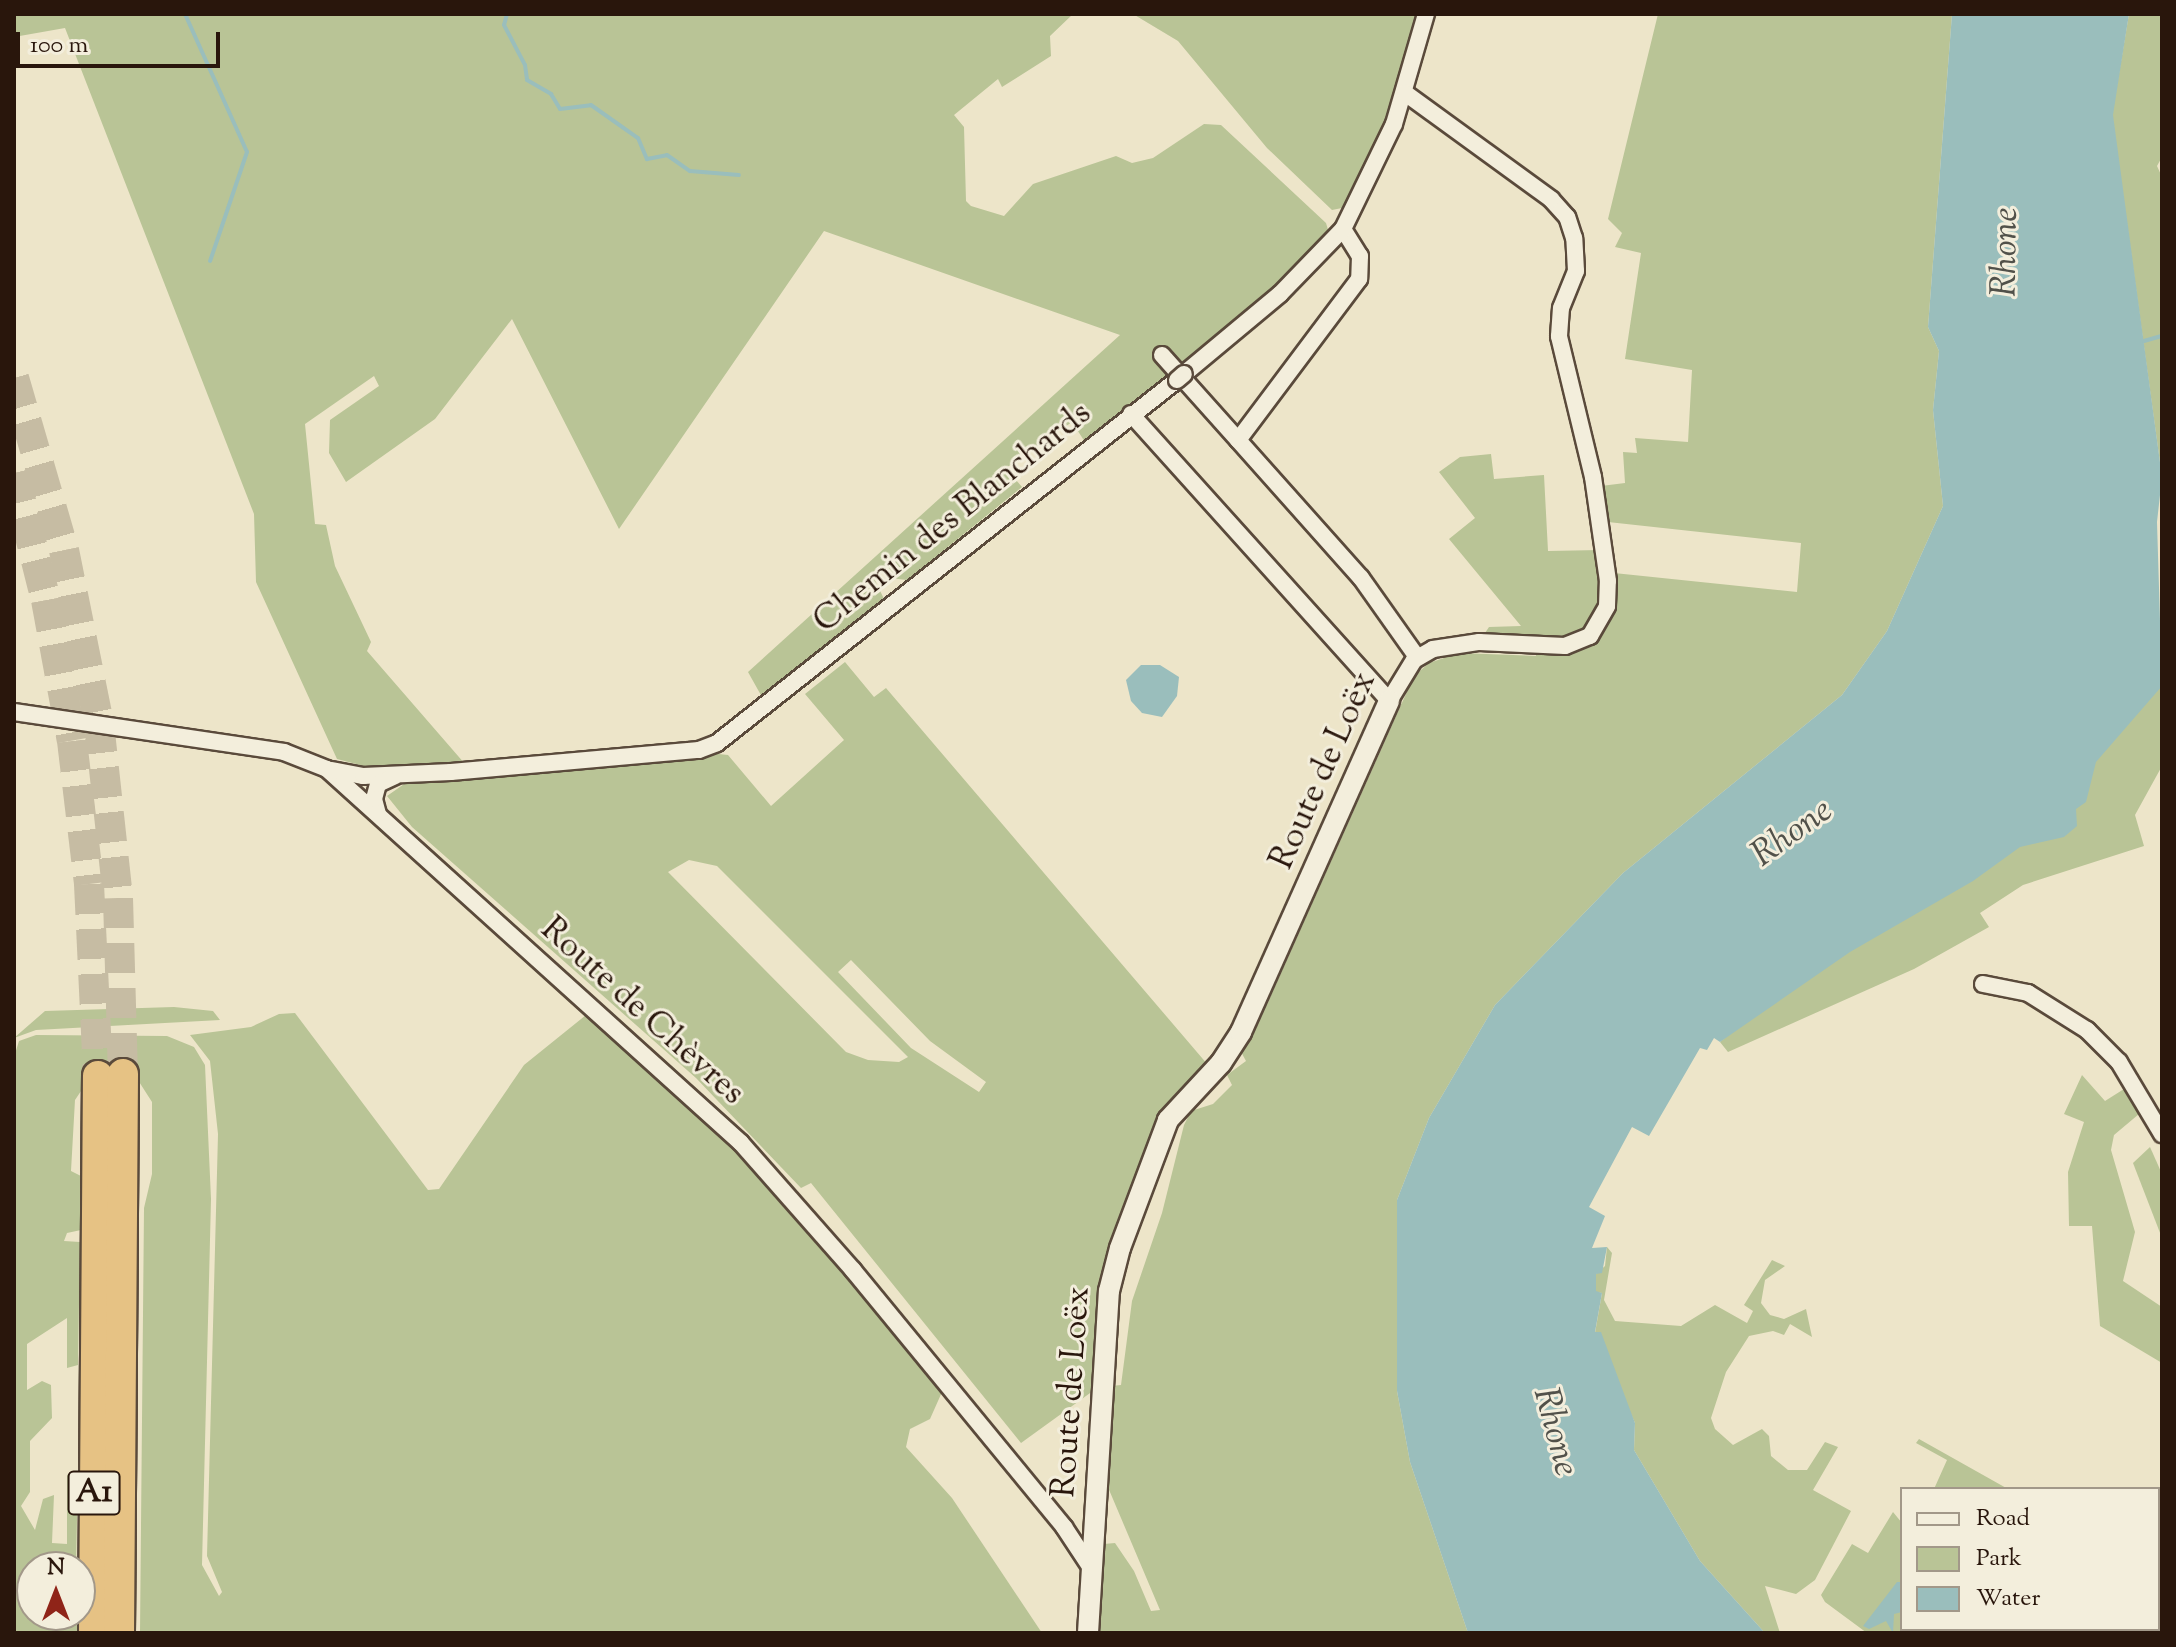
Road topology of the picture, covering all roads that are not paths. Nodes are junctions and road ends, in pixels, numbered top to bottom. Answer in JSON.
{"nodes":[{"id":1,"x":1426,"y":14,"type":"edge"},
{"id":2,"x":1405,"y":93,"type":"junction"},
{"id":3,"x":1343,"y":229,"type":"junction"},
{"id":4,"x":1162,"y":355,"type":"dead end"},
{"id":5,"x":1131,"y":414,"type":"junction"},
{"id":6,"x":1238,"y":440,"type":"junction"},
{"id":7,"x":1417,"y":657,"type":"junction"},
{"id":8,"x":1389,"y":701,"type":"junction"},
{"id":9,"x":14,"y":712,"type":"edge"},
{"id":10,"x":327,"y":769,"type":"junction"},
{"id":11,"x":396,"y":776,"type":"junction"},
{"id":12,"x":378,"y":814,"type":"junction"},
{"id":13,"x":1983,"y":984,"type":"dead end"},
{"id":14,"x":2162,"y":1134,"type":"edge"},
{"id":15,"x":1093,"y":1571,"type":"junction"},
{"id":16,"x":94,"y":1633,"type":"edge"},
{"id":17,"x":119,"y":1633,"type":"edge"},
{"id":18,"x":1088,"y":1633,"type":"edge"}],
"edges":[{"from":1,"to":2,"type":"street","name":"Chemin des Blanchards"},
{"from":2,"to":3,"type":"street","name":"Chemin des Blanchards"},
{"from":2,"to":7,"type":"street","name":"Route de Loëx"},
{"from":3,"to":5,"type":"street","name":"Chemin des Blanchards"},
{"from":3,"to":6,"type":"street"},
{"from":4,"to":6,"type":"street"},
{"from":5,"to":8,"type":"street"},
{"from":5,"to":11,"type":"street","name":"Chemin des Blanchards"},
{"from":6,"to":7,"type":"street"},
{"from":7,"to":8,"type":"street","name":"Route de Loëx"},
{"from":8,"to":15,"type":"street","name":"Route de Loëx"},
{"from":9,"to":10,"type":"street","name":"Route de Chèvres"},
{"from":10,"to":11,"type":"street","name":"Chemin des Blanchards"},
{"from":10,"to":12,"type":"street","name":"Route de Chèvres"},
{"from":11,"to":12,"type":"street"},
{"from":12,"to":15,"type":"street","name":"Route de Chèvres"},
{"from":13,"to":14,"type":"street"},
{"from":15,"to":18,"type":"street","name":"Route de Loëx"},
{"from":16,"to":17,"type":"highway","number":"A1"}]}
